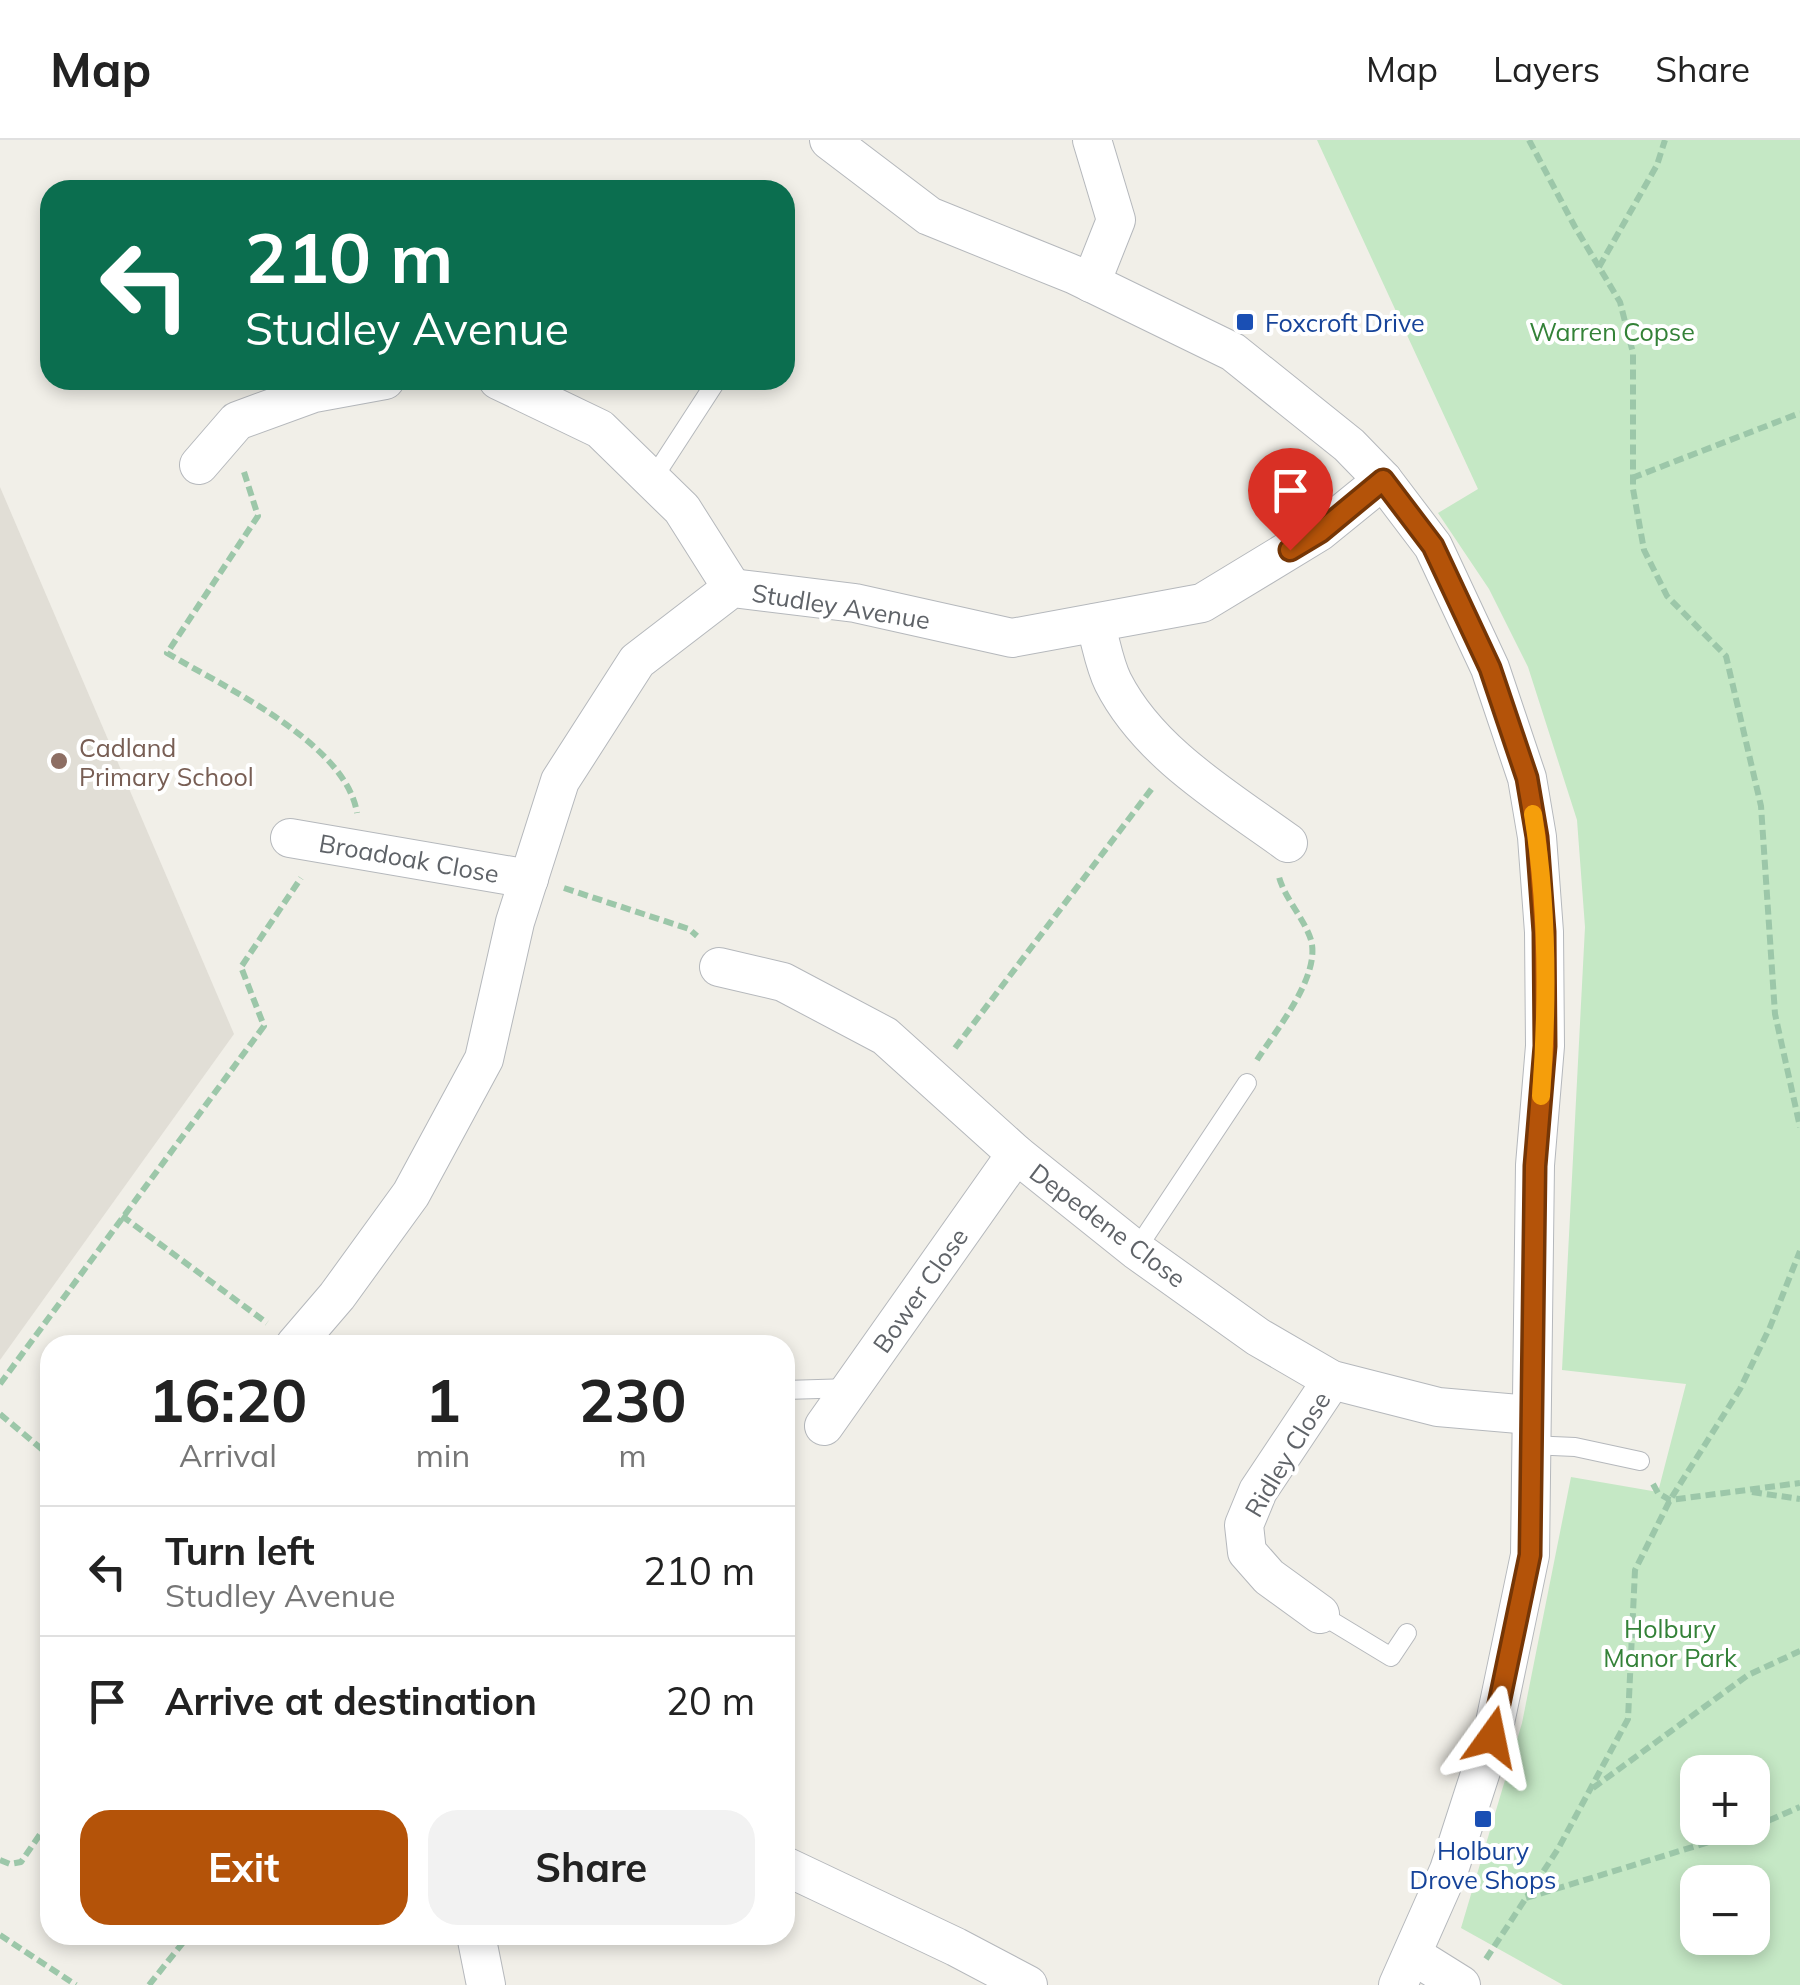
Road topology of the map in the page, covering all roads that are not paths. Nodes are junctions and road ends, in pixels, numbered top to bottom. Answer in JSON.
{"nodes":[{"id":1,"x":829,"y":140,"type":"edge"},
{"id":2,"x":1092,"y":140,"type":"edge"},
{"id":3,"x":1092,"y":283,"type":"junction"},
{"id":4,"x":330,"y":390,"type":"edge"},
{"id":5,"x":518,"y":390,"type":"edge"},
{"id":6,"x":710,"y":390,"type":"edge"},
{"id":7,"x":199,"y":464,"type":"dead end"},
{"id":8,"x":652,"y":480,"type":"junction"},
{"id":9,"x":1383,"y":480,"type":"junction"},
{"id":10,"x":732,"y":588,"type":"junction"},
{"id":11,"x":1095,"y":623,"type":"junction"},
{"id":12,"x":1288,"y":843,"type":"road end"},
{"id":13,"x":324,"y":844,"type":"road end"},
{"id":14,"x":529,"y":879,"type":"junction"},
{"id":15,"x":718,"y":967,"type":"road end"},
{"id":16,"x":1247,"y":1083,"type":"road end"},
{"id":17,"x":1016,"y":1154,"type":"junction"},
{"id":18,"x":1136,"y":1250,"type":"junction"},
{"id":19,"x":304,"y":1335,"type":"edge"},
{"id":20,"x":1332,"y":1380,"type":"junction"},
{"id":21,"x":852,"y":1388,"type":"junction"},
{"id":22,"x":795,"y":1390,"type":"edge"},
{"id":23,"x":824,"y":1426,"type":"dead end"},
{"id":24,"x":1530,"y":1430,"type":"junction"},
{"id":25,"x":1640,"y":1461,"type":"dead end"},
{"id":26,"x":1320,"y":1614,"type":"joint"},
{"id":27,"x":1407,"y":1633,"type":"dead end"},
{"id":28,"x":795,"y":1871,"type":"edge"},
{"id":29,"x":478,"y":1945,"type":"edge"},
{"id":30,"x":1406,"y":1970,"type":"edge"},
{"id":31,"x":1470,"y":1977,"type":"edge"},
{"id":32,"x":486,"y":1985,"type":"edge"},
{"id":33,"x":1028,"y":1985,"type":"edge"}],
"edges":[{"from":1,"to":3,"type":"street"},
{"from":2,"to":3,"type":"street"},
{"from":3,"to":9,"type":"street"},
{"from":4,"to":7,"type":"street"},
{"from":5,"to":8,"type":"street"},
{"from":6,"to":8,"type":"lane"},
{"from":8,"to":10,"type":"street"},
{"from":9,"to":11,"type":"street","name":"Studley Avenue"},
{"from":9,"to":24,"type":"street"},
{"from":10,"to":11,"type":"street","name":"Studley Avenue"},
{"from":10,"to":14,"type":"street","name":"Studley Avenue"},
{"from":11,"to":12,"type":"street"},
{"from":13,"to":14,"type":"street","name":"Broadoak Close"},
{"from":14,"to":19,"type":"street","name":"Studley Avenue"},
{"from":15,"to":17,"type":"street","name":"Depedene Close"},
{"from":16,"to":18,"type":"lane"},
{"from":17,"to":18,"type":"street","name":"Depedene Close"},
{"from":17,"to":21,"type":"street","name":"Bower Close"},
{"from":18,"to":20,"type":"street","name":"Depedene Close"},
{"from":20,"to":24,"type":"street","name":"Depedene Close"},
{"from":20,"to":26,"type":"street","name":"Ridley Close"},
{"from":21,"to":22,"type":"lane"},
{"from":21,"to":23,"type":"street","name":"Bower Close"},
{"from":24,"to":25,"type":"lane"},
{"from":24,"to":30,"type":"street"},
{"from":26,"to":27,"type":"lane"},
{"from":28,"to":33,"type":"street"},
{"from":29,"to":32,"type":"street"},
{"from":30,"to":31,"type":"street"}]}
